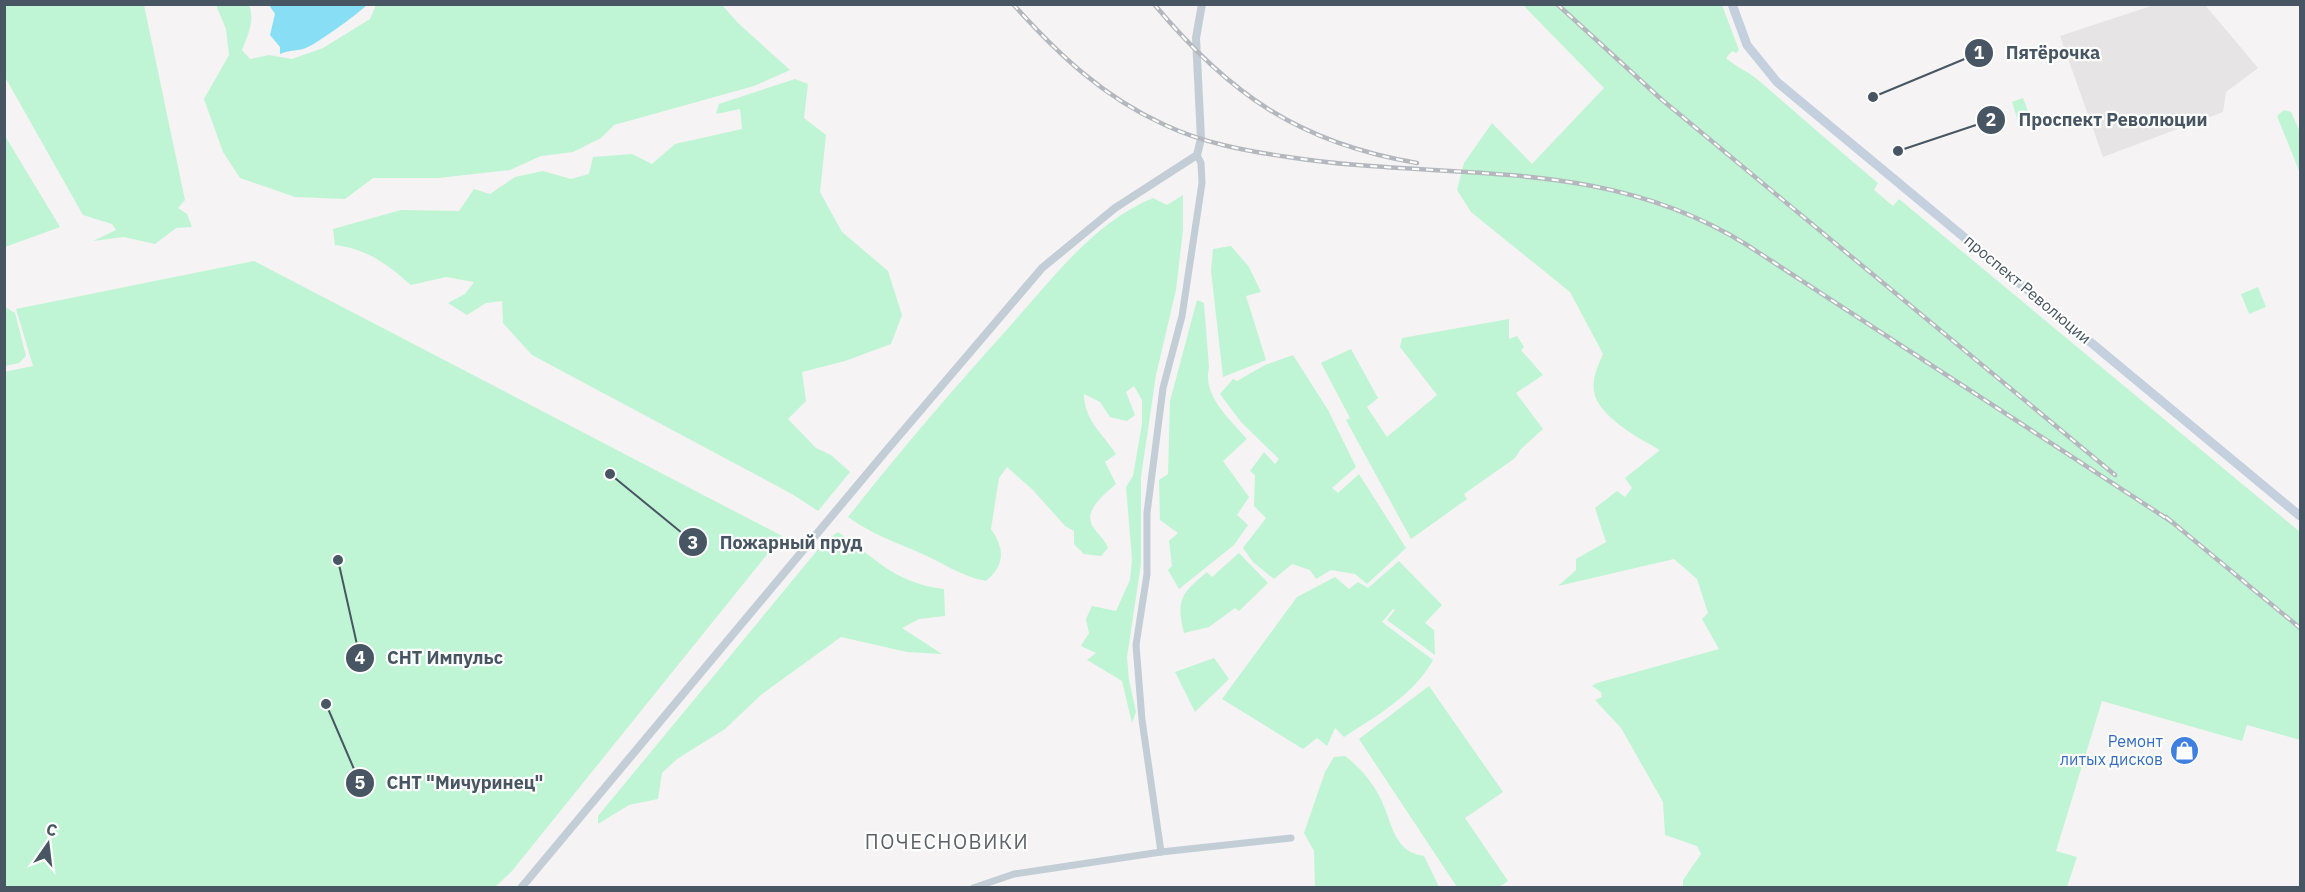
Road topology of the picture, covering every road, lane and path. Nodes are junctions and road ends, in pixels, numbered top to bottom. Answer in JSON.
{"nodes":[{"id":1,"x":1202,"y":4,"type":"edge"},
{"id":2,"x":1732,"y":4,"type":"edge"},
{"id":3,"x":1197,"y":155,"type":"junction"},
{"id":4,"x":2301,"y":516,"type":"edge"},
{"id":5,"x":1291,"y":838,"type":"dead end"},
{"id":6,"x":1161,"y":852,"type":"junction"},
{"id":7,"x":521,"y":888,"type":"edge"},
{"id":8,"x":973,"y":888,"type":"edge"}],
"edges":[{"from":1,"to":3,"type":"street"},
{"from":2,"to":4,"type":"main road","name":"проспект Революции"},
{"from":3,"to":6,"type":"street"},
{"from":3,"to":7,"type":"street"},
{"from":5,"to":6,"type":"street"},
{"from":6,"to":8,"type":"street"}]}
